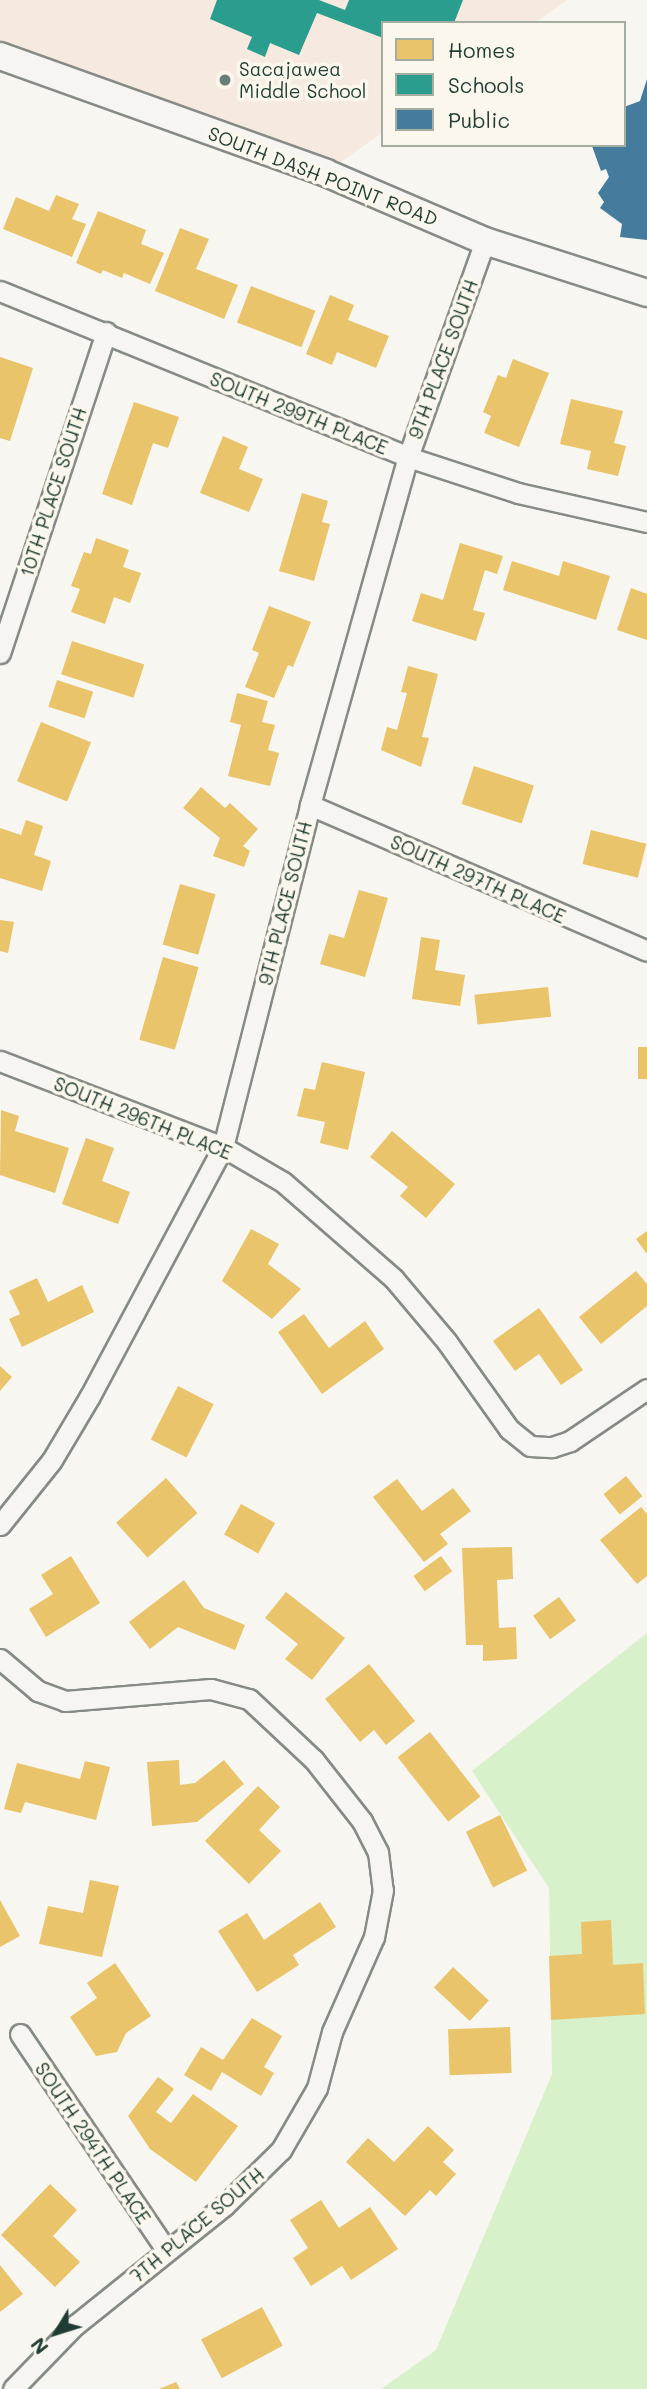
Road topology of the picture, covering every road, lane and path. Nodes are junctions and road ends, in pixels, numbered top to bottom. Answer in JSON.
{"nodes":[{"id":1,"x":0,"y":56,"type":"edge"},
{"id":2,"x":485,"y":241,"type":"junction"},
{"id":3,"x":0,"y":291,"type":"edge"},
{"id":4,"x":647,"y":293,"type":"edge"},
{"id":5,"x":106,"y":332,"type":"junction"},
{"id":6,"x":408,"y":457,"type":"junction"},
{"id":7,"x":647,"y":522,"type":"edge"},
{"id":8,"x":0,"y":653,"type":"edge"},
{"id":9,"x":310,"y":806,"type":"junction"},
{"id":10,"x":647,"y":951,"type":"edge"},
{"id":11,"x":0,"y":1061,"type":"edge"},
{"id":12,"x":223,"y":1147,"type":"junction"},
{"id":13,"x":647,"y":1389,"type":"edge"},
{"id":14,"x":0,"y":1525,"type":"edge"},
{"id":15,"x":0,"y":1659,"type":"edge"},
{"id":16,"x":20,"y":2034,"type":"dead end"},
{"id":17,"x":167,"y":2251,"type":"junction"},
{"id":18,"x":13,"y":2389,"type":"edge"}],
"edges":[{"from":1,"to":2,"type":"main road","name":"SOUTH DASH POINT ROAD"},
{"from":2,"to":4,"type":"main road","name":"SOUTH DASH POINT ROAD"},
{"from":2,"to":6,"type":"street","name":"9TH PLACE SOUTH"},
{"from":3,"to":5,"type":"street","name":"SOUTH 299TH PLACE"},
{"from":5,"to":6,"type":"street","name":"SOUTH 299TH PLACE"},
{"from":5,"to":8,"type":"street","name":"10TH PLACE SOUTH"},
{"from":6,"to":7,"type":"street","name":"SOUTH 299TH PLACE"},
{"from":6,"to":9,"type":"street","name":"9TH PLACE SOUTH"},
{"from":9,"to":10,"type":"street","name":"SOUTH 297TH PLACE"},
{"from":9,"to":12,"type":"street","name":"9TH PLACE SOUTH"},
{"from":11,"to":12,"type":"street","name":"SOUTH 296TH PLACE"},
{"from":12,"to":13,"type":"street","name":"SOUTH 296TH PLACE"},
{"from":12,"to":14,"type":"street","name":"9TH PLACE SOUTH"},
{"from":15,"to":17,"type":"street","name":"7TH PLACE SOUTH"},
{"from":16,"to":17,"type":"street","name":"SOUTH 294TH PLACE"},
{"from":17,"to":18,"type":"street","name":"7TH PLACE SOUTH"}]}
